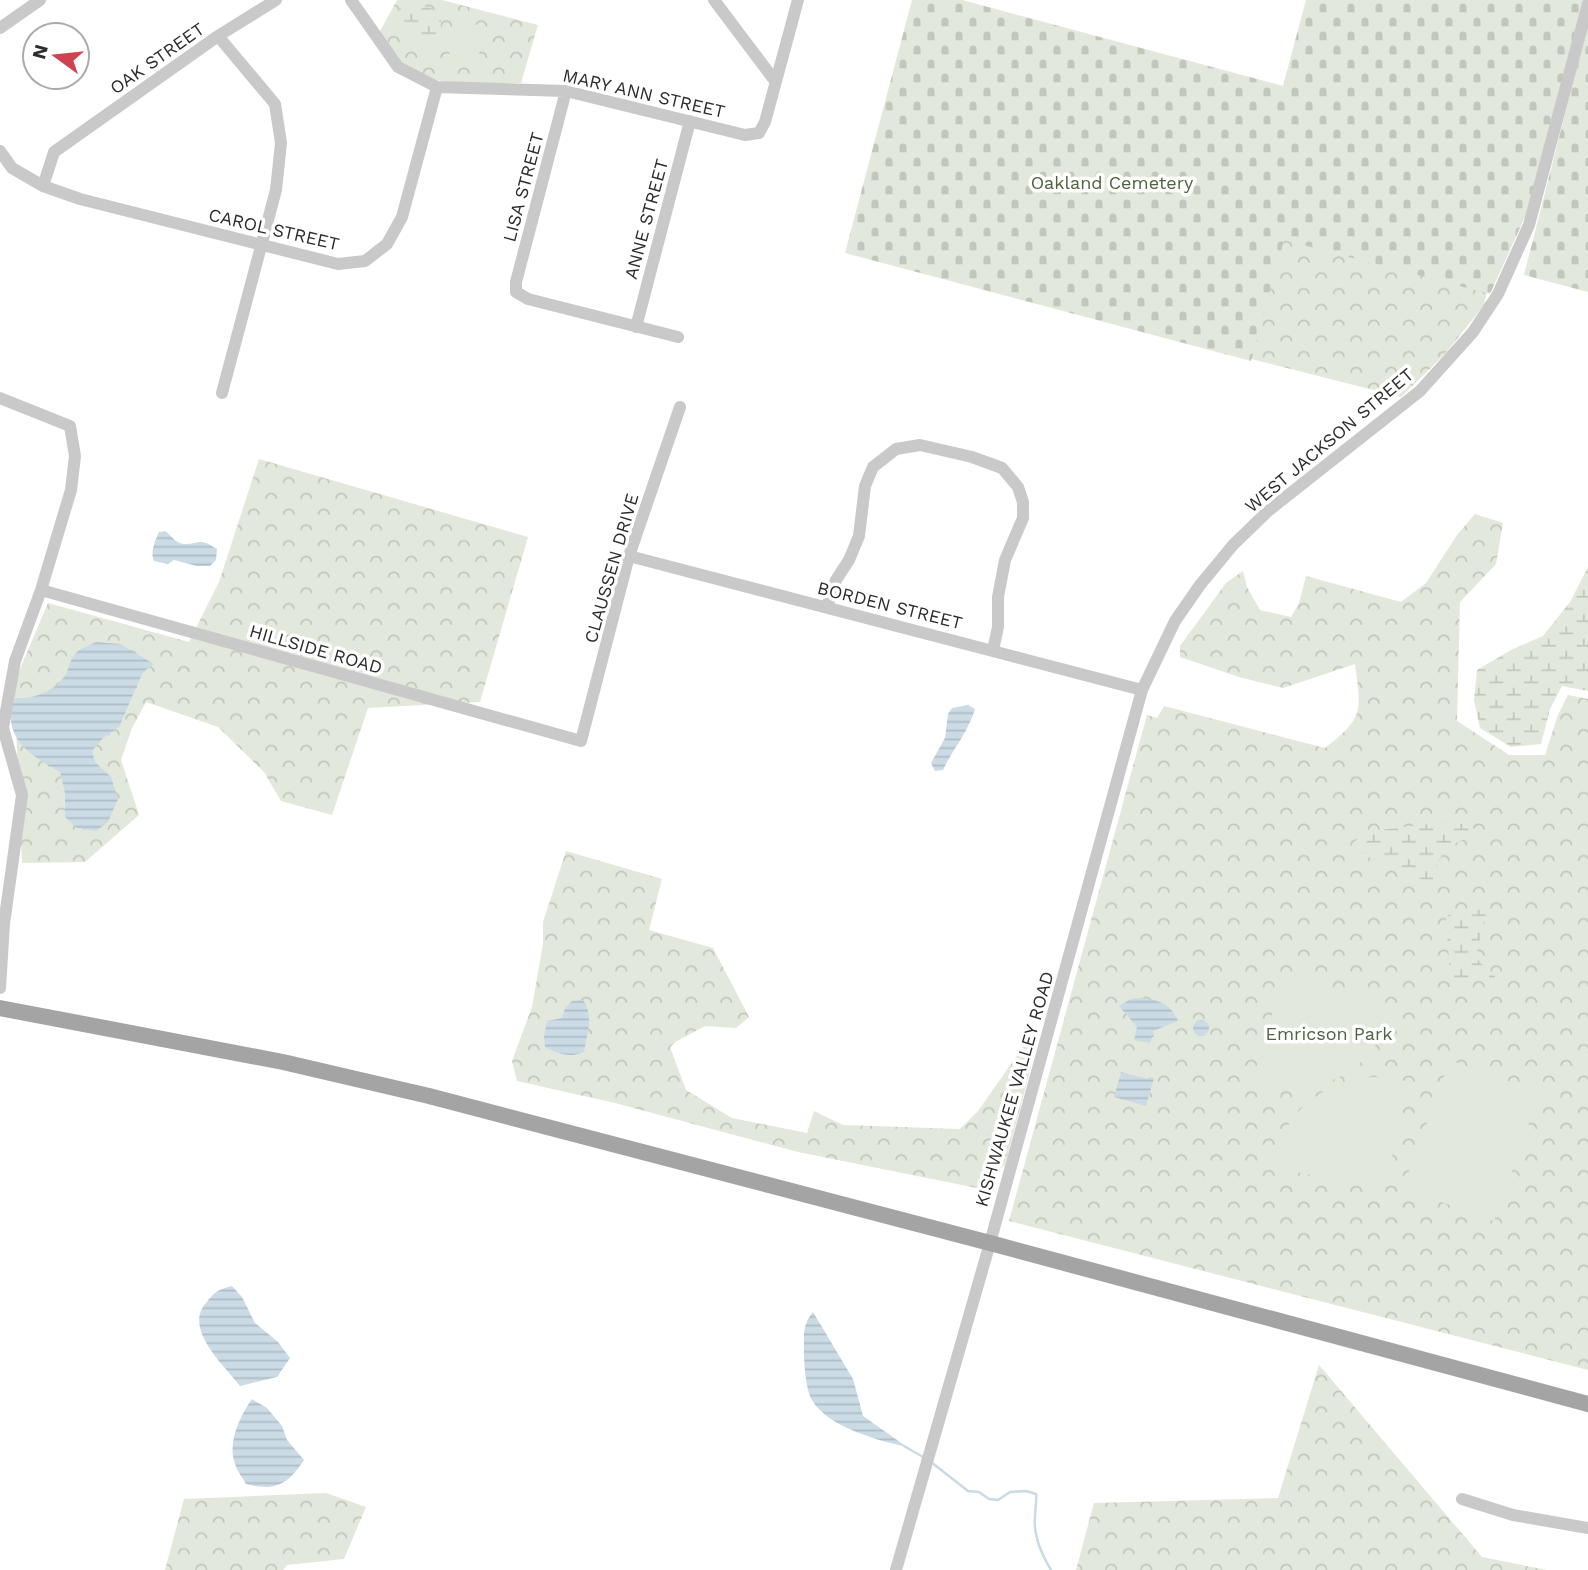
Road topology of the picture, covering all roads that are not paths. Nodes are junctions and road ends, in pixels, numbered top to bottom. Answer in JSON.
{"nodes":[{"id":1,"x":40,"y":0,"type":"edge"},
{"id":2,"x":276,"y":0,"type":"edge"},
{"id":3,"x":351,"y":0,"type":"edge"},
{"id":4,"x":714,"y":0,"type":"edge"},
{"id":5,"x":798,"y":0,"type":"edge"},
{"id":6,"x":1588,"y":4,"type":"edge"},
{"id":7,"x":0,"y":29,"type":"edge"},
{"id":8,"x":218,"y":36,"type":"junction"},
{"id":9,"x":775,"y":81,"type":"junction"},
{"id":10,"x":437,"y":87,"type":"junction"},
{"id":11,"x":566,"y":91,"type":"junction"},
{"id":12,"x":690,"y":121,"type":"junction"},
{"id":13,"x":0,"y":151,"type":"edge"},
{"id":14,"x":43,"y":186,"type":"junction"},
{"id":15,"x":261,"y":245,"type":"junction"},
{"id":16,"x":636,"y":327,"type":"junction"},
{"id":17,"x":678,"y":337,"type":"dead end"},
{"id":18,"x":222,"y":393,"type":"dead end"},
{"id":19,"x":0,"y":398,"type":"edge"},
{"id":20,"x":680,"y":407,"type":"dead end"},
{"id":21,"x":629,"y":556,"type":"junction"},
{"id":22,"x":41,"y":590,"type":"junction"},
{"id":23,"x":827,"y":607,"type":"junction"},
{"id":24,"x":1175,"y":621,"type":"joint"},
{"id":25,"x":993,"y":650,"type":"junction"},
{"id":26,"x":1142,"y":690,"type":"junction"},
{"id":27,"x":581,"y":741,"type":"joint"},
{"id":28,"x":0,"y":988,"type":"edge"},
{"id":29,"x":0,"y":1008,"type":"edge"},
{"id":30,"x":990,"y":1243,"type":"junction"},
{"id":31,"x":1588,"y":1404,"type":"edge"},
{"id":32,"x":1462,"y":1499,"type":"dead end"},
{"id":33,"x":1588,"y":1528,"type":"edge"},
{"id":34,"x":896,"y":1570,"type":"edge"}],
"edges":[{"from":1,"to":7,"type":"street"},
{"from":2,"to":8,"type":"street","name":"OAK STREET"},
{"from":3,"to":10,"type":"street","name":"MARY ANN STREET"},
{"from":4,"to":9,"type":"street"},
{"from":5,"to":9,"type":"street"},
{"from":6,"to":24,"type":"street","name":"WEST JACKSON STREET"},
{"from":8,"to":14,"type":"street","name":"OAK STREET"},
{"from":8,"to":15,"type":"street"},
{"from":9,"to":12,"type":"street","name":"MARY ANN STREET"},
{"from":10,"to":11,"type":"street","name":"MARY ANN STREET"},
{"from":10,"to":15,"type":"street","name":"CAROL STREET"},
{"from":11,"to":12,"type":"street","name":"MARY ANN STREET"},
{"from":11,"to":16,"type":"street","name":"LISA STREET"},
{"from":12,"to":16,"type":"street","name":"ANNE STREET"},
{"from":13,"to":14,"type":"street","name":"CAROL STREET"},
{"from":14,"to":15,"type":"street","name":"CAROL STREET"},
{"from":15,"to":18,"type":"street"},
{"from":16,"to":17,"type":"street"},
{"from":19,"to":22,"type":"street"},
{"from":20,"to":21,"type":"street","name":"CLAUSSEN DRIVE"},
{"from":21,"to":23,"type":"street","name":"BORDEN STREET"},
{"from":21,"to":27,"type":"street","name":"CLAUSSEN DRIVE"},
{"from":22,"to":27,"type":"street","name":"HILLSIDE ROAD"},
{"from":22,"to":28,"type":"street"},
{"from":23,"to":25,"type":"street","name":"BORDEN STREET"},
{"from":23,"to":25,"type":"street"},
{"from":24,"to":26,"type":"street","name":"KISHWAUKEE VALLEY ROAD"},
{"from":25,"to":26,"type":"street","name":"BORDEN STREET"},
{"from":26,"to":30,"type":"street","name":"KISHWAUKEE VALLEY ROAD"},
{"from":29,"to":30,"type":"main road"},
{"from":30,"to":31,"type":"main road"},
{"from":30,"to":34,"type":"street","name":"KISHWAUKEE VALLEY ROAD"},
{"from":32,"to":33,"type":"street"}]}
